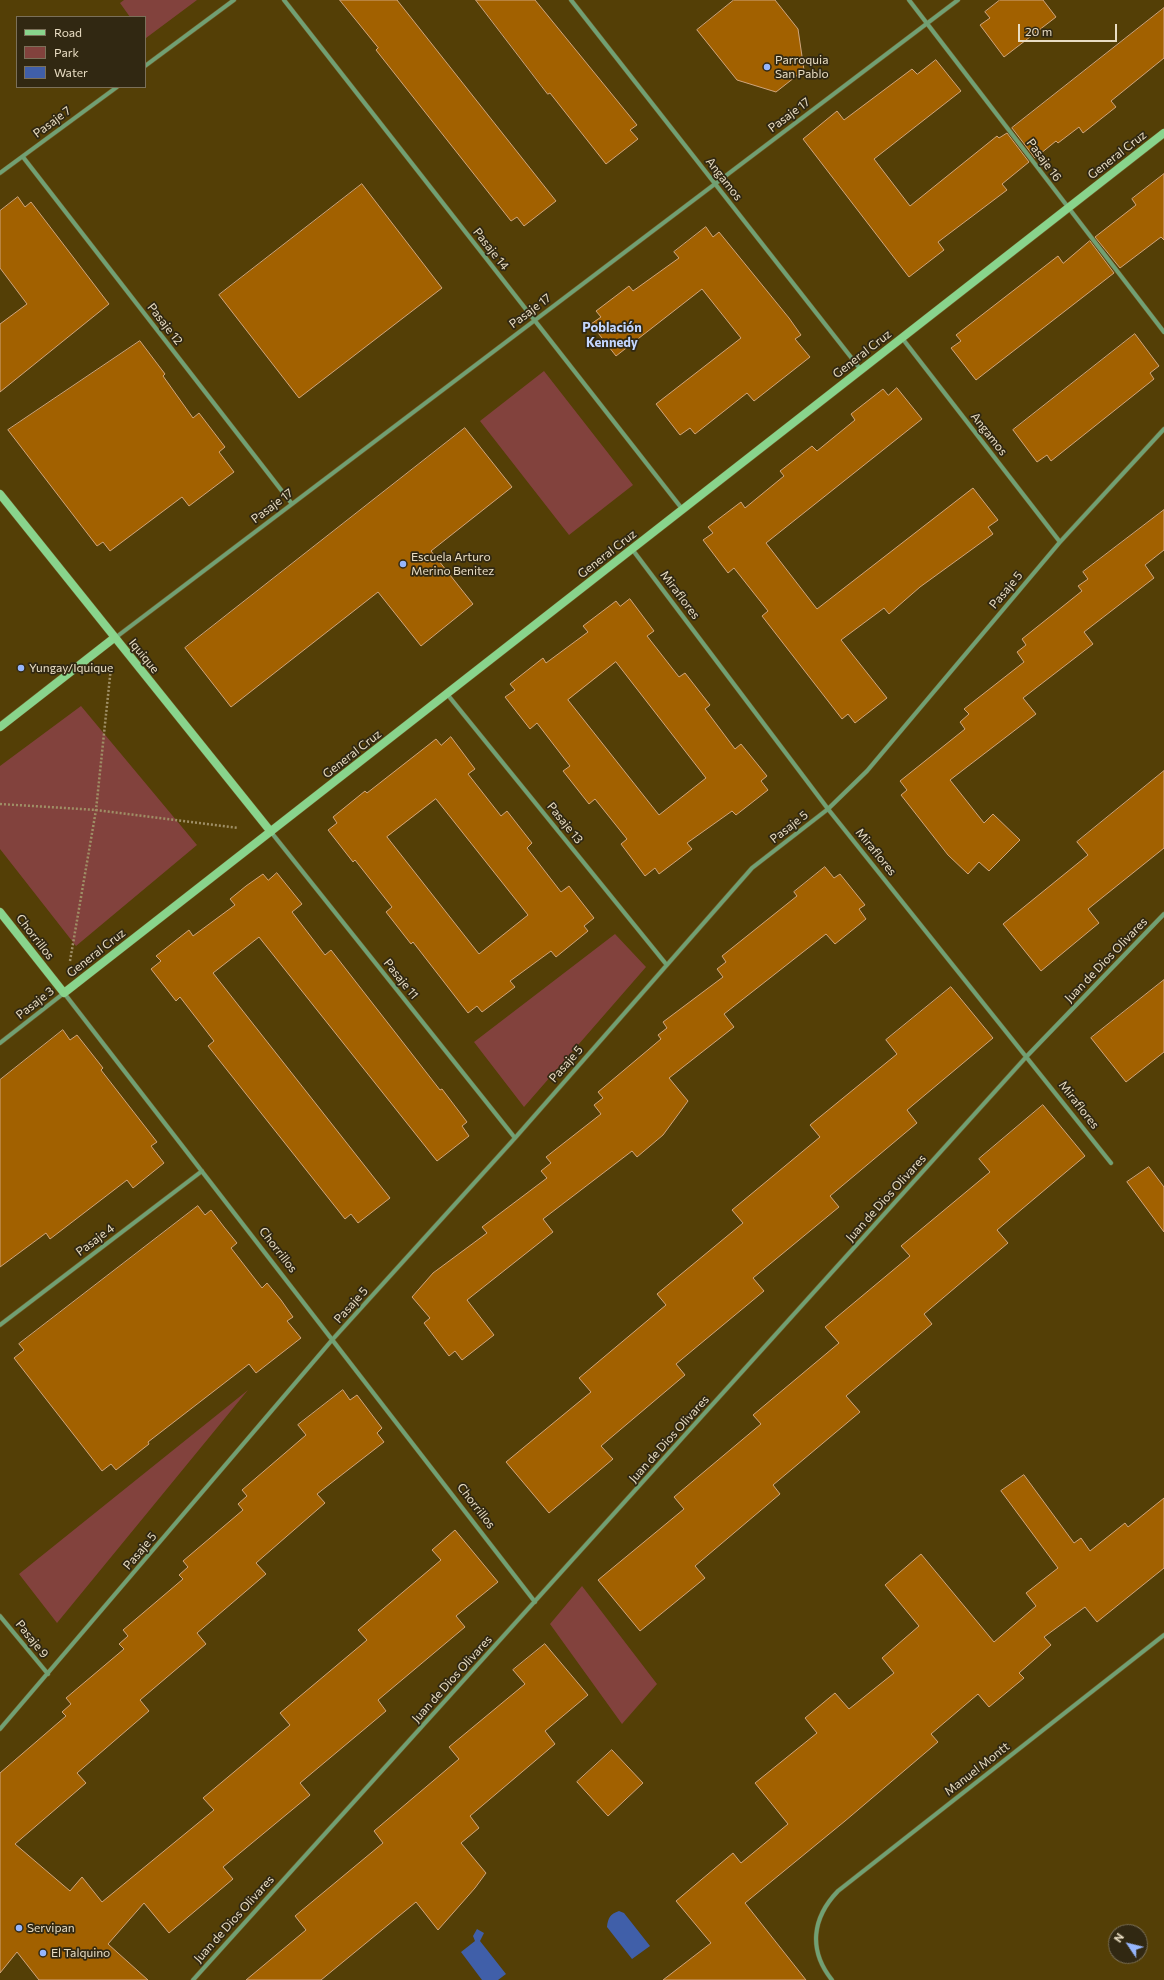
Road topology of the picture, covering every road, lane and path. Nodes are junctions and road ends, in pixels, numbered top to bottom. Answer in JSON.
{"nodes":[{"id":1,"x":234,"y":0,"type":"edge"},
{"id":2,"x":284,"y":0,"type":"edge"},
{"id":3,"x":571,"y":0,"type":"edge"},
{"id":4,"x":909,"y":0,"type":"edge"},
{"id":5,"x":958,"y":0,"type":"edge"},
{"id":6,"x":927,"y":24,"type":"junction"},
{"id":7,"x":146,"y":65,"type":"edge"},
{"id":8,"x":116,"y":88,"type":"edge"},
{"id":9,"x":1164,"y":133,"type":"edge"},
{"id":10,"x":23,"y":156,"type":"junction"},
{"id":11,"x":0,"y":173,"type":"edge"},
{"id":12,"x":715,"y":183,"type":"junction"},
{"id":13,"x":1068,"y":208,"type":"junction"},
{"id":14,"x":534,"y":320,"type":"junction"},
{"id":15,"x":1164,"y":332,"type":"edge"},
{"id":16,"x":902,"y":338,"type":"junction"},
{"id":17,"x":861,"y":370,"type":"junction"},
{"id":18,"x":1164,"y":429,"type":"edge"},
{"id":19,"x":0,"y":494,"type":"edge"},
{"id":20,"x":292,"y":504,"type":"junction"},
{"id":21,"x":683,"y":510,"type":"junction"},
{"id":22,"x":1060,"y":542,"type":"junction"},
{"id":23,"x":632,"y":549,"type":"junction"},
{"id":24,"x":114,"y":638,"type":"junction"},
{"id":25,"x":447,"y":694,"type":"junction"},
{"id":26,"x":0,"y":727,"type":"edge"},
{"id":27,"x":0,"y":804,"type":"edge"},
{"id":28,"x":828,"y":809,"type":"junction"},
{"id":29,"x":96,"y":810,"type":"junction"},
{"id":30,"x":271,"y":832,"type":"junction"},
{"id":31,"x":0,"y":912,"type":"edge"},
{"id":32,"x":1164,"y":914,"type":"edge"},
{"id":33,"x":666,"y":964,"type":"junction"},
{"id":34,"x":64,"y":993,"type":"junction"},
{"id":35,"x":0,"y":1043,"type":"edge"},
{"id":36,"x":1027,"y":1056,"type":"junction"},
{"id":37,"x":515,"y":1138,"type":"junction"},
{"id":38,"x":1111,"y":1163,"type":"dead end"},
{"id":39,"x":202,"y":1171,"type":"junction"},
{"id":40,"x":0,"y":1325,"type":"edge"},
{"id":41,"x":332,"y":1340,"type":"junction"},
{"id":42,"x":535,"y":1602,"type":"junction"},
{"id":43,"x":0,"y":1616,"type":"edge"},
{"id":44,"x":1164,"y":1635,"type":"edge"},
{"id":45,"x":48,"y":1674,"type":"junction"},
{"id":46,"x":0,"y":1729,"type":"edge"},
{"id":47,"x":193,"y":1980,"type":"edge"},
{"id":48,"x":832,"y":1980,"type":"edge"}],
"edges":[{"from":1,"to":7,"type":"street"},
{"from":2,"to":14,"type":"street","name":"Pasaje 14"},
{"from":3,"to":12,"type":"street","name":"Angamos"},
{"from":4,"to":6,"type":"street","name":"Pasaje 16"},
{"from":5,"to":6,"type":"street","name":"Pasaje 17"},
{"from":6,"to":12,"type":"street","name":"Pasaje 17"},
{"from":6,"to":13,"type":"street","name":"Pasaje 16"},
{"from":8,"to":10,"type":"street","name":"Pasaje 7"},
{"from":9,"to":13,"type":"street","name":"General Cruz"},
{"from":10,"to":11,"type":"street","name":"Pasaje 7"},
{"from":10,"to":20,"type":"street","name":"Pasaje 12"},
{"from":12,"to":14,"type":"street","name":"Pasaje 17"},
{"from":12,"to":17,"type":"street","name":"Angamos"},
{"from":13,"to":15,"type":"street","name":"Pasaje 16"},
{"from":13,"to":16,"type":"street","name":"General Cruz"},
{"from":14,"to":20,"type":"street","name":"Pasaje 17"},
{"from":14,"to":21,"type":"street","name":"Pasaje 14"},
{"from":16,"to":17,"type":"street","name":"General Cruz"},
{"from":16,"to":22,"type":"street","name":"Angamos"},
{"from":17,"to":21,"type":"street","name":"General Cruz"},
{"from":18,"to":22,"type":"street","name":"Pasaje 5"},
{"from":19,"to":24,"type":"street","name":"Iquique"},
{"from":20,"to":24,"type":"street","name":"Pasaje 17"},
{"from":21,"to":23,"type":"street","name":"General Cruz"},
{"from":22,"to":28,"type":"street","name":"Pasaje 5"},
{"from":23,"to":25,"type":"street","name":"General Cruz"},
{"from":23,"to":28,"type":"street","name":"Miraflores"},
{"from":24,"to":26,"type":"street"},
{"from":24,"to":29,"type":"path"},
{"from":24,"to":30,"type":"street","name":"Iquique"},
{"from":25,"to":30,"type":"street","name":"General Cruz"},
{"from":25,"to":33,"type":"street","name":"Pasaje 13"},
{"from":27,"to":29,"type":"path"},
{"from":28,"to":33,"type":"street","name":"Pasaje 5"},
{"from":28,"to":36,"type":"street","name":"Miraflores"},
{"from":29,"to":30,"type":"path"},
{"from":29,"to":34,"type":"path"},
{"from":30,"to":34,"type":"street","name":"General Cruz"},
{"from":30,"to":37,"type":"street","name":"Pasaje 11"},
{"from":31,"to":34,"type":"street","name":"Chorrillos"},
{"from":32,"to":36,"type":"street","name":"Juan de Dios Olivares"},
{"from":33,"to":37,"type":"street","name":"Pasaje 5"},
{"from":34,"to":35,"type":"street","name":"Pasaje 3"},
{"from":34,"to":39,"type":"street","name":"Chorrillos"},
{"from":36,"to":38,"type":"street","name":"Miraflores"},
{"from":36,"to":42,"type":"street","name":"Juan de Dios Olivares"},
{"from":37,"to":41,"type":"street","name":"Pasaje 5"},
{"from":39,"to":40,"type":"street","name":"Pasaje 4"},
{"from":39,"to":41,"type":"street","name":"Chorrillos"},
{"from":41,"to":42,"type":"street","name":"Chorrillos"},
{"from":41,"to":45,"type":"street","name":"Pasaje 5"},
{"from":42,"to":47,"type":"street","name":"Juan de Dios Olivares"},
{"from":43,"to":45,"type":"street","name":"Pasaje 9"},
{"from":44,"to":48,"type":"street","name":"Manuel Montt"},
{"from":45,"to":46,"type":"street","name":"Pasaje 5"}]}
